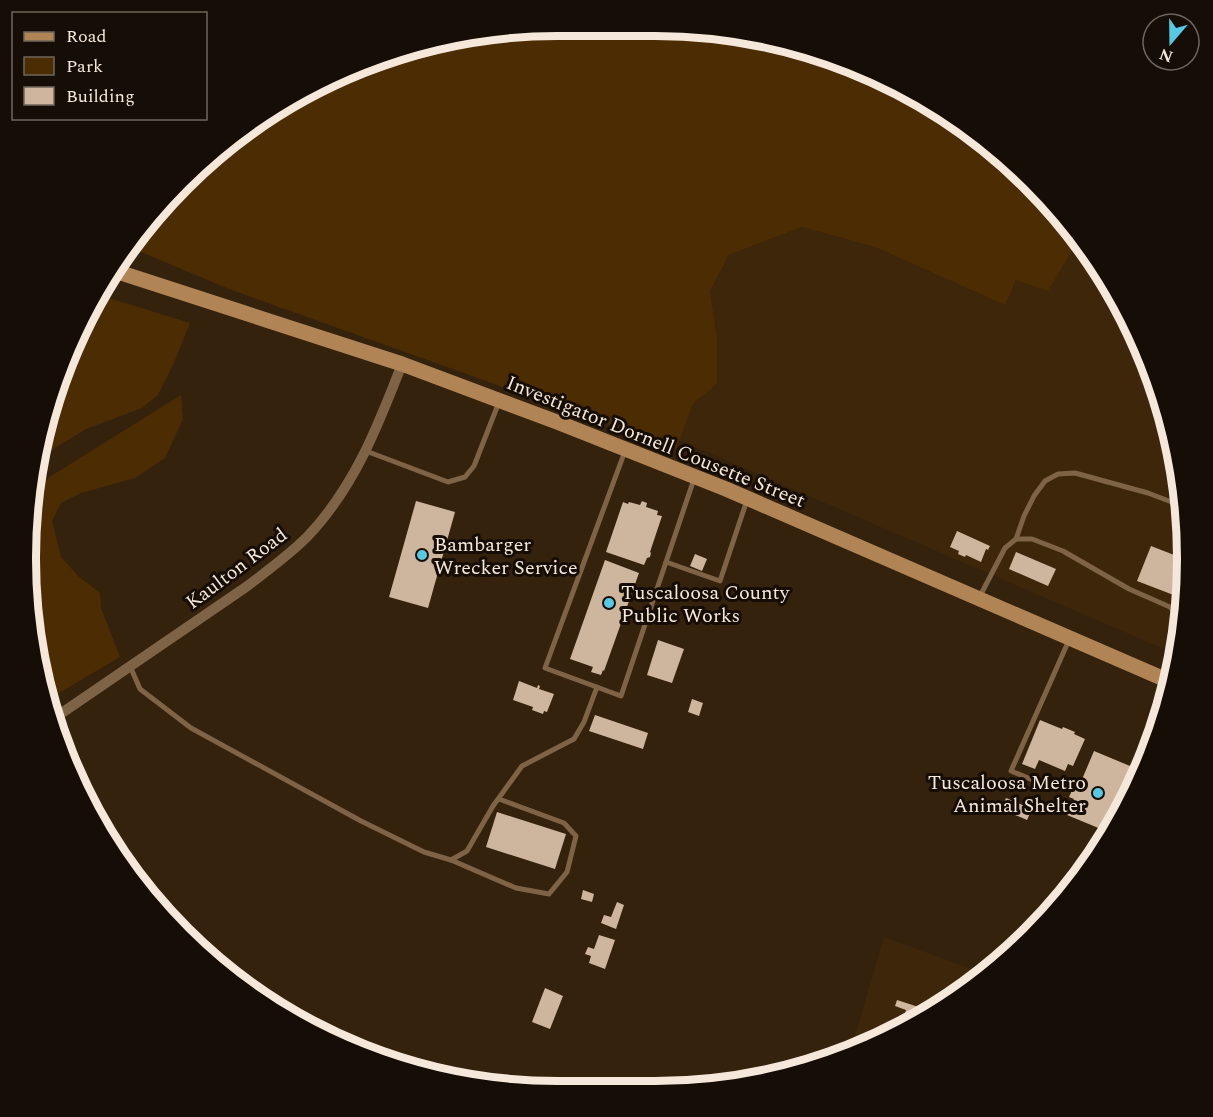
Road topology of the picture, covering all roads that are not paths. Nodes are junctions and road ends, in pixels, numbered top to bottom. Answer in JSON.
{"nodes":[{"id":1,"x":121,"y":273,"type":"edge"},
{"id":2,"x":402,"y":364,"type":"junction"},
{"id":3,"x":500,"y":401,"type":"junction"},
{"id":4,"x":626,"y":449,"type":"junction"},
{"id":5,"x":366,"y":452,"type":"junction"},
{"id":6,"x":694,"y":477,"type":"junction"},
{"id":7,"x":748,"y":499,"type":"junction"},
{"id":8,"x":1174,"y":503,"type":"edge"},
{"id":9,"x":1016,"y":539,"type":"junction"},
{"id":10,"x":666,"y":562,"type":"junction"},
{"id":11,"x":979,"y":598,"type":"junction"},
{"id":12,"x":1174,"y":612,"type":"edge"},
{"id":13,"x":1070,"y":638,"type":"junction"},
{"id":14,"x":130,"y":666,"type":"junction"},
{"id":15,"x":1163,"y":678,"type":"edge"},
{"id":16,"x":597,"y":687,"type":"junction"},
{"id":17,"x":60,"y":714,"type":"edge"},
{"id":18,"x":1052,"y":788,"type":"dead end"},
{"id":19,"x":499,"y":799,"type":"junction"},
{"id":20,"x":451,"y":860,"type":"junction"}],
"edges":[{"from":1,"to":2,"type":"main road","name":"Investigator Dornell Cousette Street"},
{"from":2,"to":3,"type":"main road","name":"Investigator Dornell Cousette Street"},
{"from":2,"to":5,"type":"street","name":"Kaulton Road"},
{"from":3,"to":4,"type":"main road","name":"Investigator Dornell Cousette Street"},
{"from":3,"to":5,"type":"lane"},
{"from":4,"to":6,"type":"main road","name":"Investigator Dornell Cousette Street"},
{"from":4,"to":16,"type":"lane"},
{"from":5,"to":14,"type":"street","name":"Kaulton Road"},
{"from":6,"to":7,"type":"main road","name":"Investigator Dornell Cousette Street"},
{"from":6,"to":10,"type":"lane"},
{"from":7,"to":10,"type":"lane"},
{"from":7,"to":11,"type":"main road","name":"Investigator Dornell Cousette Street"},
{"from":8,"to":9,"type":"lane"},
{"from":9,"to":11,"type":"lane"},
{"from":9,"to":12,"type":"lane"},
{"from":10,"to":16,"type":"lane"},
{"from":11,"to":13,"type":"main road","name":"Investigator Dornell Cousette Street"},
{"from":13,"to":15,"type":"main road","name":"Investigator Dornell Cousette Street"},
{"from":13,"to":18,"type":"lane"},
{"from":14,"to":17,"type":"street","name":"Kaulton Road"},
{"from":14,"to":20,"type":"lane"},
{"from":16,"to":19,"type":"lane"},
{"from":19,"to":20,"type":"lane"},
{"from":19,"to":20,"type":"lane"}]}
